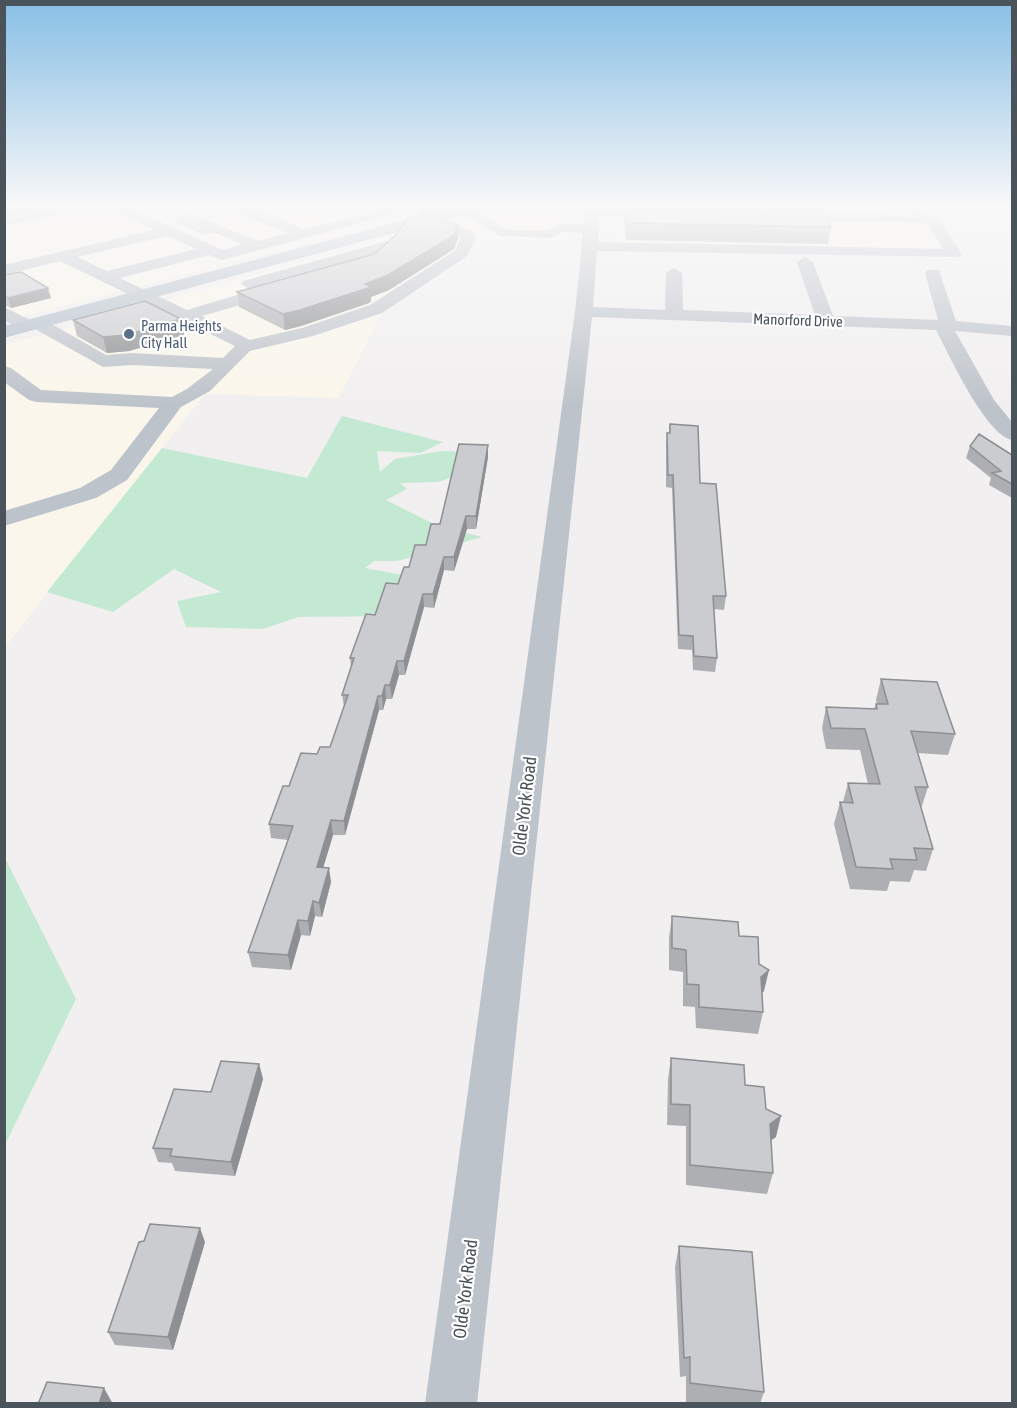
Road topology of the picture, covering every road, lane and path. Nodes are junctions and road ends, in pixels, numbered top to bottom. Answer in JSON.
{"nodes":[{"id":1,"x":674,"y":273,"type":"dead end"},
{"id":2,"x":933,"y":273,"type":"dead end"},
{"id":3,"x":97,"y":274,"type":"edge"},
{"id":4,"x":117,"y":274,"type":"edge"},
{"id":5,"x":223,"y":274,"type":"edge"},
{"id":6,"x":271,"y":274,"type":"edge"},
{"id":7,"x":330,"y":274,"type":"edge"},
{"id":8,"x":430,"y":274,"type":"edge"},
{"id":9,"x":588,"y":274,"type":"edge"},
{"id":10,"x":809,"y":274,"type":"edge"},
{"id":11,"x":104,"y":277,"type":"junction"},
{"id":12,"x":144,"y":295,"type":"junction"},
{"id":13,"x":168,"y":306,"type":"junction"},
{"id":14,"x":4,"y":312,"type":"edge"},
{"id":15,"x":584,"y":312,"type":"junction"},
{"id":16,"x":188,"y":315,"type":"junction"},
{"id":17,"x":674,"y":315,"type":"junction"},
{"id":18,"x":826,"y":321,"type":"junction"},
{"id":19,"x":32,"y":324,"type":"junction"},
{"id":20,"x":946,"y":326,"type":"junction"},
{"id":21,"x":1012,"y":331,"type":"edge"},
{"id":22,"x":4,"y":332,"type":"edge"},
{"id":23,"x":244,"y":347,"type":"junction"},
{"id":24,"x":229,"y":364,"type":"junction"},
{"id":25,"x":4,"y":372,"type":"edge"},
{"id":26,"x":174,"y":404,"type":"junction"},
{"id":27,"x":1012,"y":435,"type":"edge"},
{"id":28,"x":4,"y":519,"type":"edge"},
{"id":29,"x":451,"y":1404,"type":"edge"}],
"edges":[{"from":1,"to":17,"type":"street"},
{"from":2,"to":20,"type":"street"},
{"from":3,"to":11,"type":"street"},
{"from":4,"to":11,"type":"street"},
{"from":5,"to":12,"type":"main road"},
{"from":6,"to":13,"type":"street"},
{"from":7,"to":16,"type":"street"},
{"from":8,"to":23,"type":"street"},
{"from":9,"to":15,"type":"street","name":"Olde York Road"},
{"from":10,"to":18,"type":"street"},
{"from":11,"to":12,"type":"street"},
{"from":12,"to":13,"type":"street"},
{"from":12,"to":19,"type":"main road"},
{"from":13,"to":16,"type":"street"},
{"from":14,"to":19,"type":"street"},
{"from":15,"to":17,"type":"street","name":"Manorford Drive"},
{"from":15,"to":29,"type":"street","name":"Olde York Road"},
{"from":16,"to":23,"type":"street"},
{"from":17,"to":18,"type":"street","name":"Manorford Drive"},
{"from":18,"to":20,"type":"street","name":"Manorford Drive"},
{"from":19,"to":22,"type":"main road"},
{"from":19,"to":24,"type":"street"},
{"from":20,"to":21,"type":"street","name":"Manorford Drive"},
{"from":20,"to":27,"type":"street"},
{"from":23,"to":24,"type":"street"},
{"from":24,"to":26,"type":"street"},
{"from":25,"to":26,"type":"street"},
{"from":26,"to":28,"type":"street"}]}
